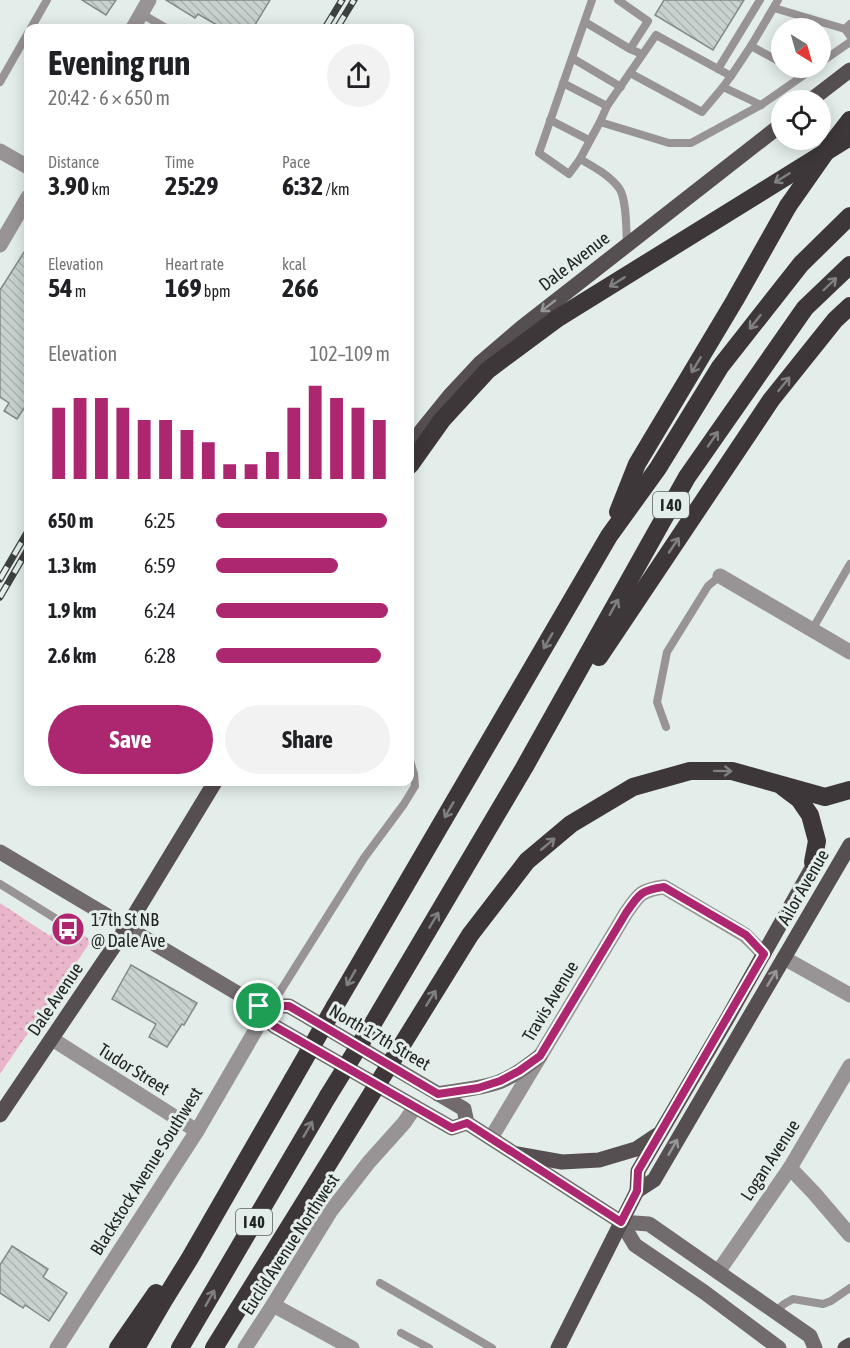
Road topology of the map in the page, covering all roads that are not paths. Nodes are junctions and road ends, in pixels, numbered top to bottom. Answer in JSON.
{"nodes":[{"id":1,"x":47,"y":0,"type":"edge"},
{"id":2,"x":592,"y":0,"type":"edge"},
{"id":3,"x":618,"y":0,"type":"edge"},
{"id":4,"x":760,"y":0,"type":"edge"},
{"id":5,"x":776,"y":4,"type":"edge"},
{"id":6,"x":145,"y":7,"type":"edge"},
{"id":7,"x":585,"y":22,"type":"junction"},
{"id":8,"x":33,"y":24,"type":"edge"},
{"id":9,"x":135,"y":24,"type":"edge"},
{"id":10,"x":162,"y":24,"type":"edge"},
{"id":11,"x":848,"y":29,"type":"edge"},
{"id":12,"x":24,"y":40,"type":"edge"},
{"id":13,"x":850,"y":42,"type":"edge"},
{"id":14,"x":751,"y":46,"type":"junction"},
{"id":15,"x":630,"y":49,"type":"junction"},
{"id":16,"x":642,"y":54,"type":"junction"},
{"id":17,"x":831,"y":55,"type":"edge"},
{"id":18,"x":771,"y":57,"type":"edge"},
{"id":19,"x":572,"y":58,"type":"junction"},
{"id":20,"x":718,"y":69,"type":"junction"},
{"id":21,"x":850,"y":70,"type":"edge"},
{"id":22,"x":630,"y":73,"type":"junction"},
{"id":23,"x":731,"y":76,"type":"junction"},
{"id":24,"x":799,"y":78,"type":"edge"},
{"id":25,"x":0,"y":82,"type":"edge"},
{"id":26,"x":563,"y":83,"type":"junction"},
{"id":27,"x":621,"y":87,"type":"junction"},
{"id":28,"x":723,"y":87,"type":"junction"},
{"id":29,"x":824,"y":90,"type":"edge"},
{"id":30,"x":761,"y":105,"type":"junction"},
{"id":31,"x":607,"y":106,"type":"junction"},
{"id":32,"x":550,"y":120,"type":"junction"},
{"id":33,"x":850,"y":120,"type":"edge"},
{"id":34,"x":600,"y":122,"type":"junction"},
{"id":35,"x":771,"y":133,"type":"edge"},
{"id":36,"x":850,"y":137,"type":"edge"},
{"id":37,"x":589,"y":140,"type":"junction"},
{"id":38,"x":0,"y":151,"type":"edge"},
{"id":39,"x":580,"y":159,"type":"junction"},
{"id":40,"x":24,"y":165,"type":"edge"},
{"id":41,"x":24,"y":204,"type":"edge"},
{"id":42,"x":850,"y":216,"type":"edge"},
{"id":43,"x":627,"y":244,"type":"junction"},
{"id":44,"x":0,"y":245,"type":"edge"},
{"id":45,"x":850,"y":265,"type":"edge"},
{"id":46,"x":850,"y":306,"type":"edge"},
{"id":47,"x":414,"y":442,"type":"edge"},
{"id":48,"x":414,"y":459,"type":"edge"},
{"id":49,"x":609,"y":536,"type":"junction"},
{"id":50,"x":850,"y":564,"type":"edge"},
{"id":51,"x":720,"y":576,"type":"joint"},
{"id":52,"x":812,"y":630,"type":"junction"},
{"id":53,"x":850,"y":652,"type":"edge"},
{"id":54,"x":666,"y":727,"type":"dead end"},
{"id":55,"x":524,"y":768,"type":"junction"},
{"id":56,"x":414,"y":774,"type":"edge"},
{"id":57,"x":777,"y":783,"type":"junction"},
{"id":58,"x":213,"y":786,"type":"edge"},
{"id":59,"x":850,"y":790,"type":"edge"},
{"id":60,"x":850,"y":845,"type":"edge"},
{"id":61,"x":0,"y":852,"type":"edge"},
{"id":62,"x":813,"y":862,"type":"joint"},
{"id":63,"x":0,"y":884,"type":"edge"},
{"id":64,"x":66,"y":925,"type":"dead end"},
{"id":65,"x":127,"y":927,"type":"junction"},
{"id":66,"x":764,"y":954,"type":"junction"},
{"id":67,"x":784,"y":958,"type":"junction"},
{"id":68,"x":850,"y":995,"type":"edge"},
{"id":69,"x":265,"y":1009,"type":"junction"},
{"id":70,"x":51,"y":1039,"type":"junction"},
{"id":71,"x":540,"y":1056,"type":"junction"},
{"id":72,"x":850,"y":1066,"type":"edge"},
{"id":73,"x":438,"y":1094,"type":"junction"},
{"id":74,"x":415,"y":1107,"type":"junction"},
{"id":75,"x":0,"y":1115,"type":"edge"},
{"id":76,"x":467,"y":1123,"type":"junction"},
{"id":77,"x":197,"y":1131,"type":"junction"},
{"id":78,"x":660,"y":1134,"type":"junction"},
{"id":79,"x":491,"y":1138,"type":"junction"},
{"id":80,"x":517,"y":1154,"type":"junction"},
{"id":81,"x":790,"y":1168,"type":"junction"},
{"id":82,"x":237,"y":1175,"type":"junction"},
{"id":83,"x":637,"y":1191,"type":"junction"},
{"id":84,"x":621,"y":1222,"type":"junction"},
{"id":85,"x":850,"y":1235,"type":"edge"},
{"id":86,"x":718,"y":1272,"type":"junction"},
{"id":87,"x":380,"y":1283,"type":"dead end"},
{"id":88,"x":850,"y":1288,"type":"edge"},
{"id":89,"x":273,"y":1305,"type":"junction"},
{"id":90,"x":775,"y":1312,"type":"junction"},
{"id":91,"x":400,"y":1333,"type":"dead end"},
{"id":92,"x":850,"y":1345,"type":"edge"},
{"id":93,"x":248,"y":1346,"type":"edge"},
{"id":94,"x":57,"y":1348,"type":"edge"},
{"id":95,"x":117,"y":1348,"type":"edge"},
{"id":96,"x":136,"y":1348,"type":"edge"},
{"id":97,"x":180,"y":1348,"type":"edge"},
{"id":98,"x":214,"y":1348,"type":"edge"},
{"id":99,"x":352,"y":1348,"type":"edge"},
{"id":100,"x":429,"y":1348,"type":"edge"},
{"id":101,"x":492,"y":1348,"type":"edge"},
{"id":102,"x":558,"y":1348,"type":"edge"},
{"id":103,"x":779,"y":1348,"type":"edge"},
{"id":104,"x":815,"y":1348,"type":"edge"},
{"id":105,"x":845,"y":1348,"type":"edge"}],
"edges":[{"from":1,"to":8,"type":"lane"},
{"from":2,"to":7,"type":"lane"},
{"from":3,"to":15,"type":"lane"},
{"from":4,"to":20,"type":"lane"},
{"from":5,"to":11,"type":"lane"},
{"from":5,"to":14,"type":"lane"},
{"from":6,"to":9,"type":"street"},
{"from":6,"to":10,"type":"lane"},
{"from":7,"to":15,"type":"lane"},
{"from":7,"to":19,"type":"lane"},
{"from":12,"to":25,"type":"lane"},
{"from":13,"to":17,"type":"lane"},
{"from":14,"to":18,"type":"lane"},
{"from":14,"to":23,"type":"lane"},
{"from":15,"to":16,"type":"lane"},
{"from":16,"to":20,"type":"lane"},
{"from":16,"to":22,"type":"lane"},
{"from":19,"to":26,"type":"lane"},
{"from":19,"to":27,"type":"lane"},
{"from":20,"to":23,"type":"lane"},
{"from":21,"to":29,"type":"main road"},
{"from":22,"to":27,"type":"lane"},
{"from":22,"to":28,"type":"lane"},
{"from":23,"to":28,"type":"lane"},
{"from":24,"to":30,"type":"lane"},
{"from":26,"to":31,"type":"lane"},
{"from":26,"to":32,"type":"lane"},
{"from":27,"to":31,"type":"lane"},
{"from":28,"to":30,"type":"lane"},
{"from":30,"to":34,"type":"lane"},
{"from":31,"to":34,"type":"lane"},
{"from":32,"to":37,"type":"lane"},
{"from":32,"to":39,"type":"lane"},
{"from":33,"to":49,"type":"highway","one_way":true,"bridge":true},
{"from":34,"to":37,"type":"lane"},
{"from":35,"to":43,"type":"main road","name":"Dale Avenue"},
{"from":36,"to":48,"type":"highway","one_way":true},
{"from":37,"to":39,"type":"lane"},
{"from":38,"to":40,"type":"street"},
{"from":39,"to":43,"type":"lane"},
{"from":41,"to":44,"type":"street"},
{"from":42,"to":49,"type":"highway","number":"I 40","one_way":true},
{"from":43,"to":47,"type":"main road","name":"Dale Avenue","one_way":true},
{"from":55,"to":45,"type":"highway","number":"I 40","one_way":true},
{"from":55,"to":46,"type":"highway","one_way":true},
{"from":49,"to":82,"type":"highway","number":"I 40","one_way":true,"bridge":true},
{"from":50,"to":52,"type":"lane"},
{"from":51,"to":52,"type":"street"},
{"from":51,"to":54,"type":"lane"},
{"from":52,"to":53,"type":"street"},
{"from":97,"to":55,"type":"highway","number":"I 40","one_way":true,"bridge":true},
{"from":56,"to":69,"type":"lane","name":"Blackstock Avenue Southwest"},
{"from":57,"to":59,"type":"highway"},
{"from":57,"to":62,"type":"highway"},
{"from":98,"to":57,"type":"highway","one_way":true,"bridge":true},
{"from":58,"to":65,"type":"main road","name":"Dale Avenue"},
{"from":60,"to":67,"type":"main road","name":"Ailor Avenue"},
{"from":61,"to":65,"type":"main road","name":"North 17th Street"},
{"from":62,"to":66,"type":"main road","name":"Ailor Avenue"},
{"from":63,"to":64,"type":"lane"},
{"from":65,"to":69,"type":"main road","name":"North 17th Street"},
{"from":65,"to":70,"type":"main road","name":"Dale Avenue"},
{"from":66,"to":71,"type":"street","name":"Travis Avenue"},
{"from":66,"to":78,"type":"main road","name":"Ailor Avenue"},
{"from":67,"to":68,"type":"street"},
{"from":83,"to":67,"type":"main road","name":"Ailor Avenue","one_way":true},
{"from":69,"to":73,"type":"main road","name":"North 17th Street"},
{"from":69,"to":74,"type":"main road","name":"North 17th Street"},
{"from":69,"to":77,"type":"street","name":"Blackstock Avenue Southwest"},
{"from":70,"to":75,"type":"main road","name":"Dale Avenue"},
{"from":70,"to":77,"type":"street","name":"Tudor Street"},
{"from":71,"to":73,"type":"main road"},
{"from":71,"to":79,"type":"street","name":"Travis Avenue"},
{"from":72,"to":81,"type":"street","name":"Logan Avenue"},
{"from":73,"to":76,"type":"main road","name":"North 17th Street"},
{"from":74,"to":76,"type":"main road","name":"North 17th Street"},
{"from":74,"to":89,"type":"street","name":"Euclid Avenue Northwest"},
{"from":76,"to":79,"type":"main road","name":"North 17th Street"},
{"from":77,"to":94,"type":"street","name":"Blackstock Avenue Southwest"},
{"from":78,"to":80,"type":"main road"},
{"from":78,"to":83,"type":"main road","name":"Ailor Avenue"},
{"from":79,"to":80,"type":"main road","name":"North 17th Street"},
{"from":80,"to":84,"type":"main road","name":"North 17th Street"},
{"from":81,"to":85,"type":"street"},
{"from":81,"to":86,"type":"street","name":"Logan Avenue"},
{"from":82,"to":95,"type":"highway"},
{"from":82,"to":96,"type":"highway","number":"I 40"},
{"from":83,"to":84,"type":"main road","name":"Ailor Avenue"},
{"from":84,"to":86,"type":"main road","name":"North 17th Street"},
{"from":84,"to":102,"type":"main road","name":"Ailor Avenue"},
{"from":84,"to":103,"type":"main road","name":"North 17th Street"},
{"from":86,"to":90,"type":"main road","name":"North 17th Street"},
{"from":87,"to":101,"type":"lane"},
{"from":88,"to":90,"type":"lane"},
{"from":89,"to":93,"type":"street","name":"Euclid Avenue Northwest"},
{"from":89,"to":99,"type":"street"},
{"from":90,"to":104,"type":"main road","name":"North 17th Street"},
{"from":91,"to":100,"type":"lane"},
{"from":92,"to":105,"type":"main road"}]}
